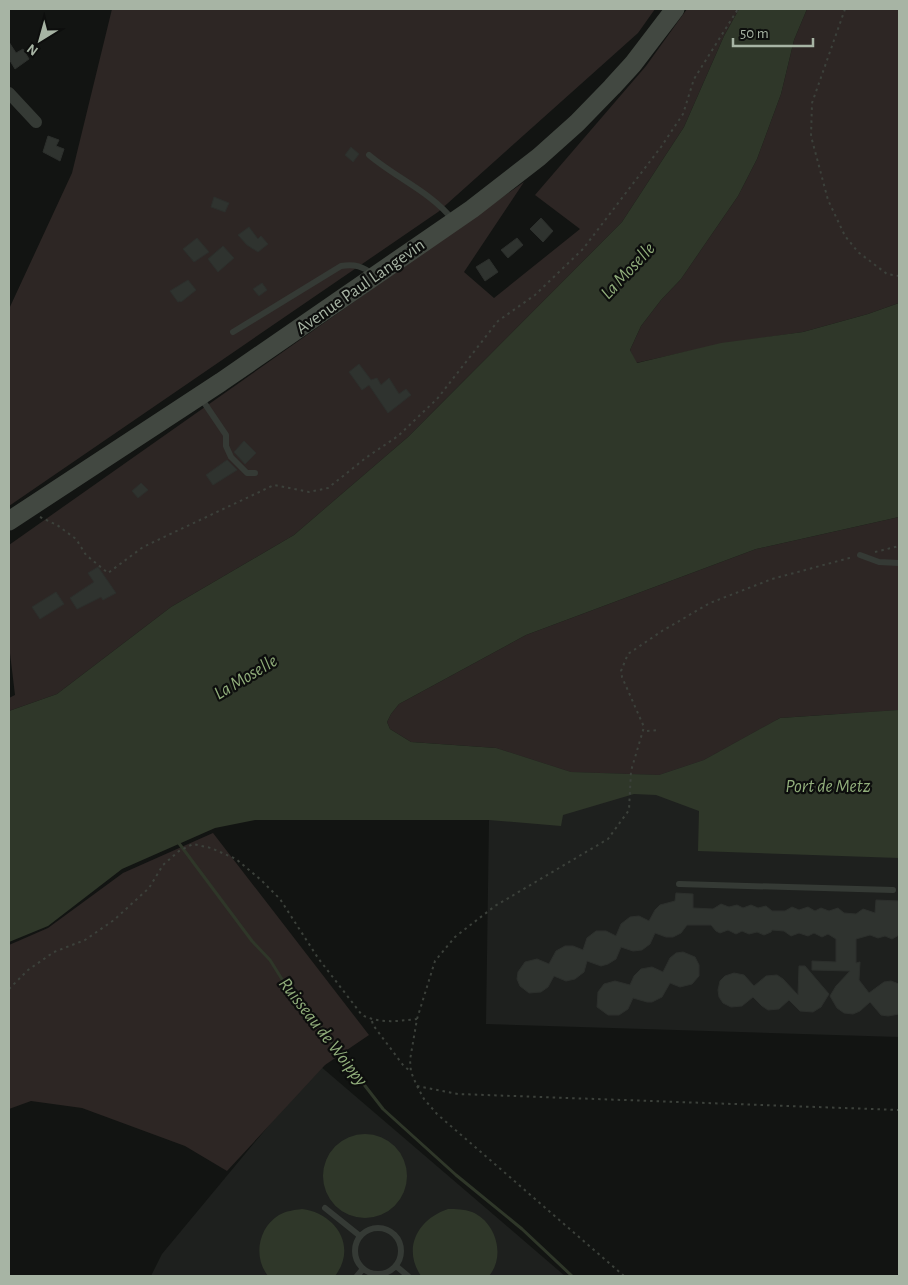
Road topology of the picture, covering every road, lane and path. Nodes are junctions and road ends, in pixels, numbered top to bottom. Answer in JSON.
{"nodes":[{"id":1,"x":675,"y":9,"type":"edge"},
{"id":2,"x":738,"y":9,"type":"edge"},
{"id":3,"x":845,"y":9,"type":"edge"},
{"id":4,"x":9,"y":93,"type":"edge"},
{"id":5,"x":36,"y":122,"type":"dead end"},
{"id":6,"x":369,"y":155,"type":"dead end"},
{"id":7,"x":454,"y":221,"type":"junction"},
{"id":8,"x":374,"y":276,"type":"junction"},
{"id":9,"x":899,"y":276,"type":"edge"},
{"id":10,"x":233,"y":332,"type":"dead end"},
{"id":11,"x":200,"y":396,"type":"junction"},
{"id":12,"x":255,"y":473,"type":"dead end"},
{"id":13,"x":31,"y":506,"type":"junction"},
{"id":14,"x":9,"y":521,"type":"edge"},
{"id":15,"x":899,"y":546,"type":"edge"},
{"id":16,"x":860,"y":556,"type":"junction"},
{"id":17,"x":899,"y":563,"type":"edge"},
{"id":18,"x":660,"y":730,"type":"dead end"},
{"id":19,"x":646,"y":731,"type":"dead end"},
{"id":20,"x":679,"y":884,"type":"dead end"},
{"id":21,"x":893,"y":890,"type":"dead end"},
{"id":22,"x":9,"y":989,"type":"edge"},
{"id":23,"x":417,"y":1019,"type":"junction"},
{"id":24,"x":372,"y":1020,"type":"junction"},
{"id":25,"x":411,"y":1072,"type":"junction"},
{"id":26,"x":417,"y":1086,"type":"junction"},
{"id":27,"x":899,"y":1110,"type":"edge"},
{"id":28,"x":326,"y":1208,"type":"dead end"},
{"id":29,"x":360,"y":1236,"type":"junction"},
{"id":30,"x":396,"y":1266,"type":"junction"},
{"id":31,"x":363,"y":1269,"type":"junction"},
{"id":32,"x":357,"y":1276,"type":"edge"},
{"id":33,"x":408,"y":1276,"type":"edge"},
{"id":34,"x":624,"y":1276,"type":"edge"}],
"edges":[{"from":1,"to":7,"type":"main road","name":"Avenue Paul Langevin"},
{"from":2,"to":13,"type":"path"},
{"from":3,"to":9,"type":"path"},
{"from":4,"to":5,"type":"street"},
{"from":6,"to":7,"type":"lane"},
{"from":7,"to":8,"type":"main road","name":"Avenue Paul Langevin"},
{"from":8,"to":10,"type":"lane"},
{"from":8,"to":11,"type":"main road","name":"Avenue Paul Langevin"},
{"from":11,"to":12,"type":"lane"},
{"from":11,"to":13,"type":"main road","name":"Avenue Paul Langevin"},
{"from":13,"to":14,"type":"main road","name":"Avenue Paul Langevin"},
{"from":15,"to":16,"type":"path"},
{"from":16,"to":17,"type":"lane"},
{"from":16,"to":23,"type":"path"},
{"from":18,"to":19,"type":"path"},
{"from":20,"to":21,"type":"lane"},
{"from":22,"to":24,"type":"path"},
{"from":23,"to":24,"type":"path"},
{"from":23,"to":25,"type":"path"},
{"from":24,"to":25,"type":"path"},
{"from":25,"to":26,"type":"path"},
{"from":26,"to":27,"type":"path"},
{"from":26,"to":34,"type":"path"},
{"from":28,"to":29,"type":"lane"},
{"from":29,"to":30,"type":"lane"},
{"from":29,"to":31,"type":"lane"},
{"from":30,"to":31,"type":"lane"},
{"from":30,"to":33,"type":"lane"},
{"from":31,"to":32,"type":"lane"}]}
